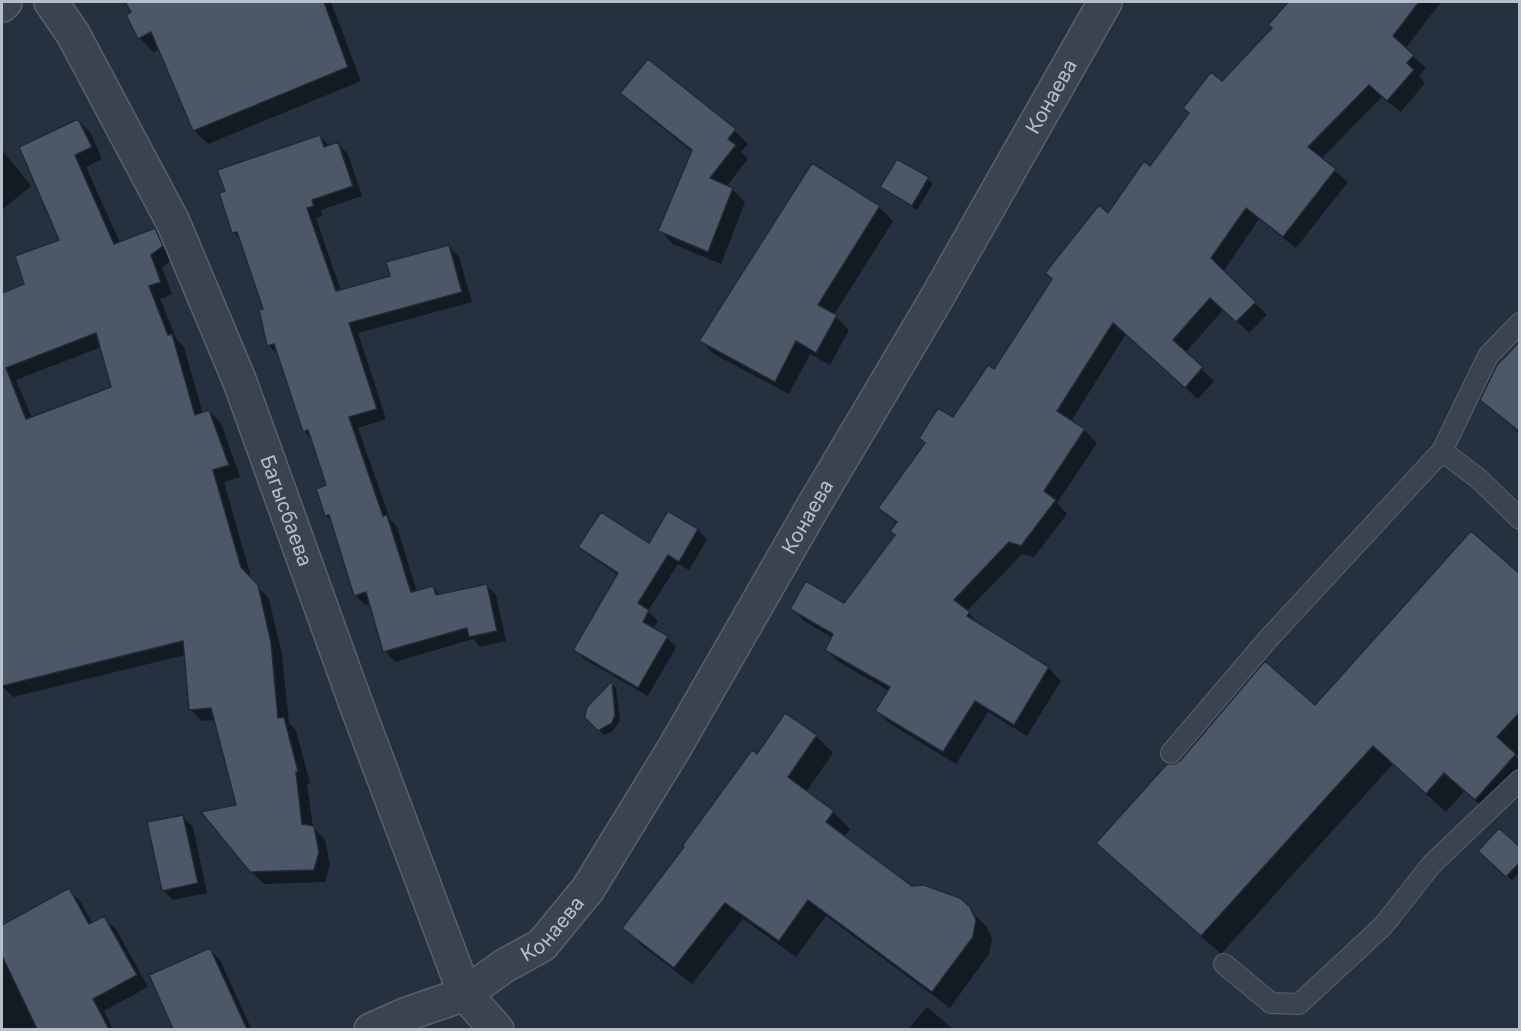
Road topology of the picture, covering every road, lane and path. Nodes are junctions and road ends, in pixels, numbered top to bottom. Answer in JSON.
{"nodes":[{"id":1,"x":5,"y":2,"type":"edge"},
{"id":2,"x":51,"y":2,"type":"edge"},
{"id":3,"x":1105,"y":2,"type":"edge"},
{"id":4,"x":2,"y":5,"type":"edge"},
{"id":5,"x":1520,"y":323,"type":"edge"},
{"id":6,"x":1442,"y":451,"type":"junction"},
{"id":7,"x":1520,"y":519,"type":"edge"},
{"id":8,"x":1171,"y":753,"type":"dead end"},
{"id":9,"x":1520,"y":780,"type":"edge"},
{"id":10,"x":1224,"y":964,"type":"dead end"},
{"id":11,"x":465,"y":994,"type":"junction"},
{"id":12,"x":372,"y":1029,"type":"edge"},
{"id":13,"x":496,"y":1029,"type":"edge"}],
"edges":[{"from":1,"to":4,"type":"street"},
{"from":2,"to":11,"type":"street","name":"Багысбаева"},
{"from":3,"to":11,"type":"street","name":"Конаева"},
{"from":5,"to":6,"type":"lane"},
{"from":6,"to":7,"type":"lane"},
{"from":6,"to":8,"type":"lane"},
{"from":9,"to":10,"type":"lane"},
{"from":11,"to":12,"type":"street","name":"Конаева"},
{"from":11,"to":13,"type":"street","name":"Багысбаева"}]}
